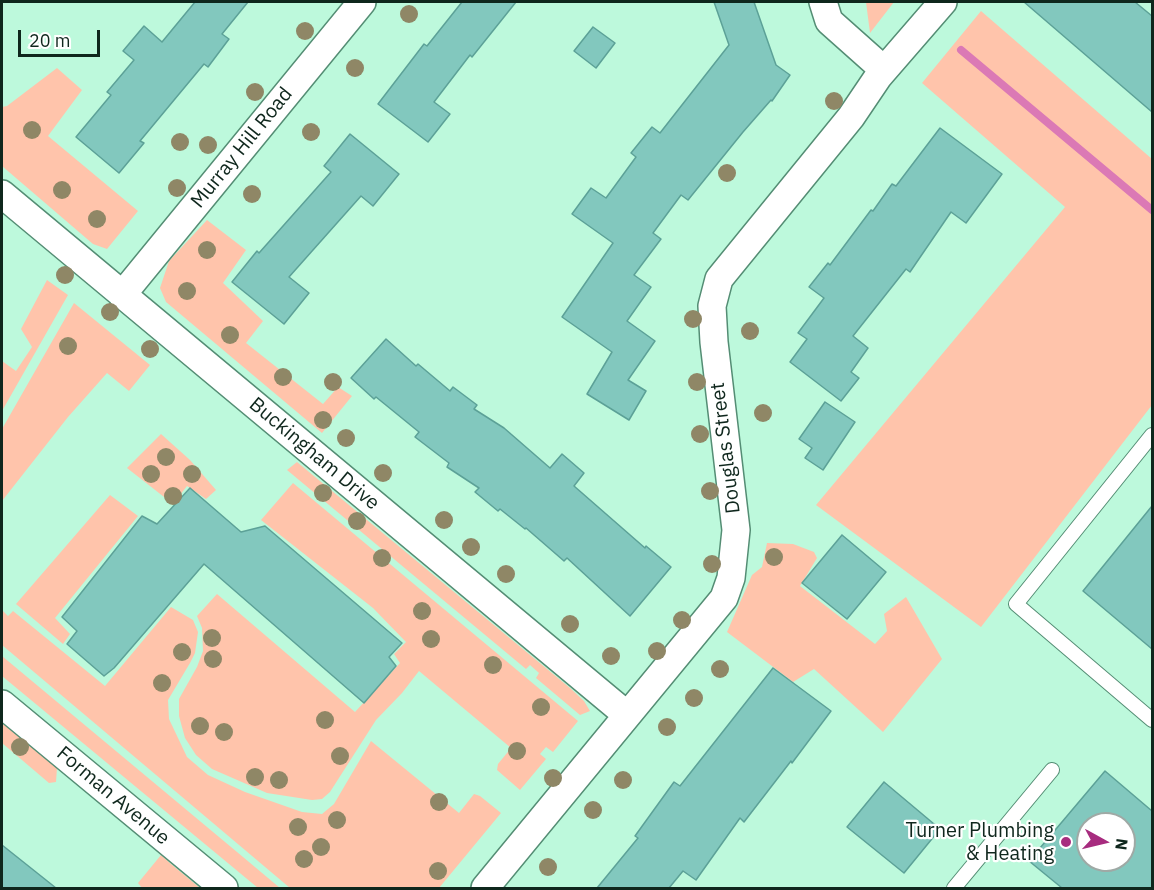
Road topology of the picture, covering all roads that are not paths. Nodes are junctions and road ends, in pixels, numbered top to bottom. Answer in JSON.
{"nodes":[{"id":1,"x":362,"y":2,"type":"edge"},
{"id":2,"x":823,"y":2,"type":"edge"},
{"id":3,"x":943,"y":2,"type":"edge"},
{"id":4,"x":884,"y":70,"type":"junction"},
{"id":5,"x":2,"y":194,"type":"edge"},
{"id":6,"x":122,"y":295,"type":"junction"},
{"id":7,"x":1152,"y":435,"type":"edge"},
{"id":8,"x":2,"y":704,"type":"edge"},
{"id":9,"x":627,"y":715,"type":"junction"},
{"id":10,"x":1152,"y":720,"type":"edge"},
{"id":11,"x":1052,"y":770,"type":"dead end"},
{"id":12,"x":224,"y":888,"type":"edge"},
{"id":13,"x":485,"y":888,"type":"edge"},
{"id":14,"x":954,"y":888,"type":"edge"}],
"edges":[{"from":1,"to":6,"type":"street","name":"Murray Hill Road"},
{"from":2,"to":4,"type":"street"},
{"from":3,"to":4,"type":"street","name":"Douglas Street"},
{"from":4,"to":9,"type":"street","name":"Douglas Street"},
{"from":5,"to":6,"type":"street","name":"Buckingham Drive"},
{"from":6,"to":9,"type":"street","name":"Buckingham Drive"},
{"from":7,"to":10,"type":"lane"},
{"from":8,"to":12,"type":"street","name":"Forman Avenue"},
{"from":9,"to":13,"type":"street","name":"Douglas Street"},
{"from":11,"to":14,"type":"lane"}]}
